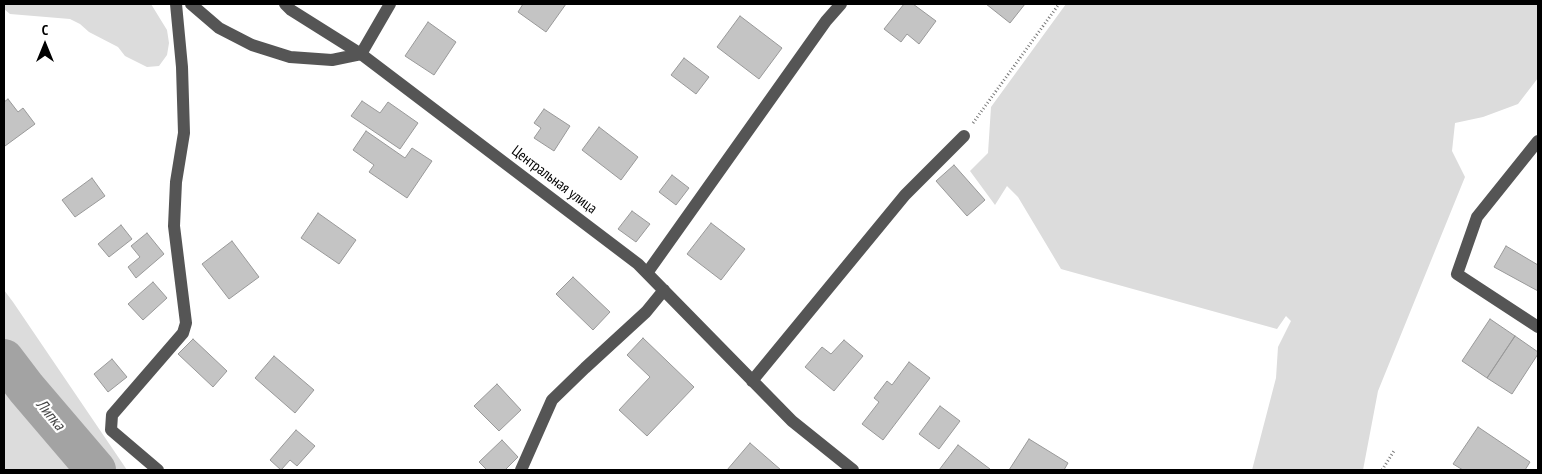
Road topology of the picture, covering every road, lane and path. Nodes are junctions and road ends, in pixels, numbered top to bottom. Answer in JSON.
{"nodes":[{"id":1,"x":176,"y":4,"type":"edge"},
{"id":2,"x":191,"y":4,"type":"edge"},
{"id":3,"x":285,"y":4,"type":"edge"},
{"id":4,"x":390,"y":4,"type":"edge"},
{"id":5,"x":841,"y":4,"type":"edge"},
{"id":6,"x":1059,"y":4,"type":"edge"},
{"id":7,"x":362,"y":54,"type":"junction"},
{"id":8,"x":964,"y":136,"type":"joint"},
{"id":9,"x":1538,"y":141,"type":"edge"},
{"id":10,"x":648,"y":273,"type":"junction"},
{"id":11,"x":664,"y":290,"type":"junction"},
{"id":12,"x":1538,"y":327,"type":"edge"},
{"id":13,"x":752,"y":381,"type":"junction"},
{"id":14,"x":1394,"y":451,"type":"dead end"},
{"id":15,"x":158,"y":470,"type":"edge"},
{"id":16,"x":521,"y":470,"type":"edge"},
{"id":17,"x":853,"y":470,"type":"edge"},
{"id":18,"x":1382,"y":470,"type":"edge"}],
"edges":[{"from":1,"to":15,"type":"street"},
{"from":2,"to":7,"type":"street"},
{"from":3,"to":7,"type":"street","name":"Центральная улица"},
{"from":4,"to":7,"type":"street"},
{"from":5,"to":10,"type":"street"},
{"from":6,"to":8,"type":"path"},
{"from":7,"to":10,"type":"street","name":"Центральная улица"},
{"from":8,"to":13,"type":"street"},
{"from":9,"to":12,"type":"street"},
{"from":10,"to":11,"type":"street","name":"Центральная улица"},
{"from":11,"to":13,"type":"street","name":"Центральная улица"},
{"from":11,"to":16,"type":"street"},
{"from":13,"to":17,"type":"street","name":"Центральная улица"},
{"from":14,"to":18,"type":"path"}]}
